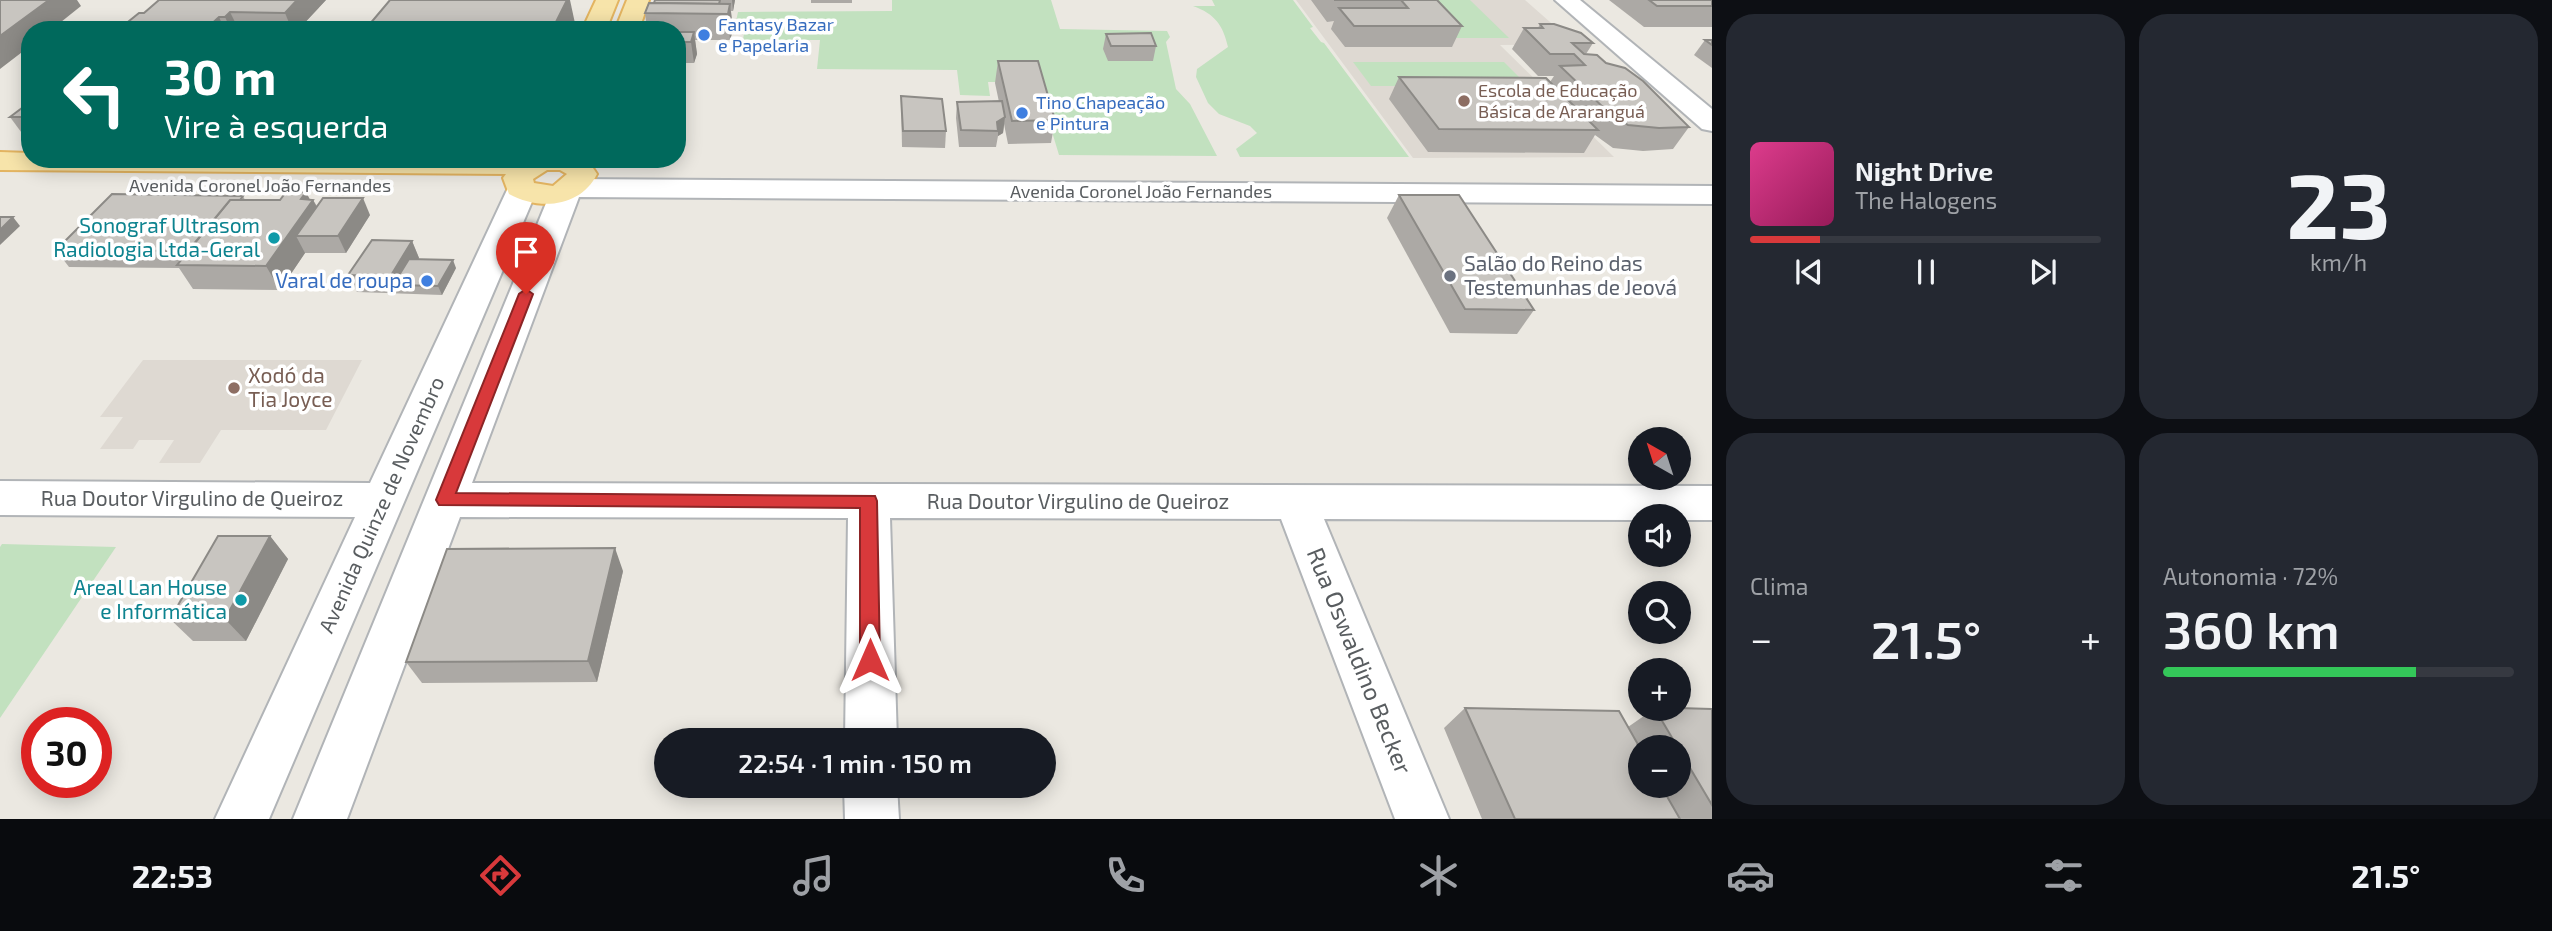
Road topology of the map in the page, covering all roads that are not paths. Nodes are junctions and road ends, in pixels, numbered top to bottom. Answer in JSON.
{"nodes":[{"id":1,"x":607,"y":0,"type":"edge"},
{"id":2,"x":638,"y":0,"type":"edge"},
{"id":3,"x":1566,"y":0,"type":"edge"},
{"id":4,"x":598,"y":21,"type":"edge"},
{"id":5,"x":630,"y":21,"type":"edge"},
{"id":6,"x":1712,"y":123,"type":"edge"},
{"id":7,"x":0,"y":161,"type":"edge"},
{"id":8,"x":21,"y":162,"type":"edge"},
{"id":9,"x":246,"y":168,"type":"edge"},
{"id":10,"x":1712,"y":172,"type":"edge"},
{"id":11,"x":528,"y":176,"type":"edge"},
{"id":12,"x":573,"y":176,"type":"edge"},
{"id":13,"x":0,"y":185,"type":"edge"},
{"id":14,"x":1712,"y":195,"type":"edge"},
{"id":15,"x":0,"y":498,"type":"edge"},
{"id":16,"x":384,"y":500,"type":"junction"},
{"id":17,"x":445,"y":500,"type":"junction"},
{"id":18,"x":869,"y":501,"type":"junction"},
{"id":19,"x":1296,"y":502,"type":"junction"},
{"id":20,"x":1712,"y":503,"type":"edge"},
{"id":21,"x":871,"y":728,"type":"edge"},
{"id":22,"x":871,"y":798,"type":"edge"},
{"id":23,"x":242,"y":819,"type":"edge"},
{"id":24,"x":320,"y":819,"type":"edge"},
{"id":25,"x":872,"y":819,"type":"edge"},
{"id":26,"x":1422,"y":819,"type":"edge"}],
"edges":[{"from":1,"to":4,"type":"main road"},
{"from":2,"to":5,"type":"main road"},
{"from":3,"to":6,"type":"street"},
{"from":7,"to":8,"type":"main road","name":"Avenida Coronel João Fernandes"},
{"from":9,"to":11,"type":"main road","name":"Avenida Coronel João Fernandes"},
{"from":10,"to":12,"type":"street","name":"Avenida Coronel João Fernandes"},
{"from":11,"to":13,"type":"main road","name":"Avenida Coronel João Fernandes"},
{"from":11,"to":16,"type":"street","name":"Avenida Quinze de Novembro"},
{"from":12,"to":14,"type":"street","name":"Avenida Coronel João Fernandes"},
{"from":12,"to":17,"type":"street"},
{"from":15,"to":16,"type":"street","name":"Rua Doutor Virgulino de Queiroz"},
{"from":16,"to":17,"type":"street"},
{"from":16,"to":23,"type":"street","name":"Avenida Quinze de Novembro"},
{"from":17,"to":18,"type":"street","name":"Rua Doutor Virgulino de Queiroz"},
{"from":17,"to":24,"type":"street"},
{"from":18,"to":19,"type":"street","name":"Rua Doutor Virgulino de Queiroz"},
{"from":18,"to":21,"type":"street"},
{"from":19,"to":20,"type":"street","name":"Rua Doutor Virgulino de Queiroz"},
{"from":19,"to":26,"type":"street","name":"Rua Oswaldino Becker"},
{"from":22,"to":25,"type":"street"}]}
